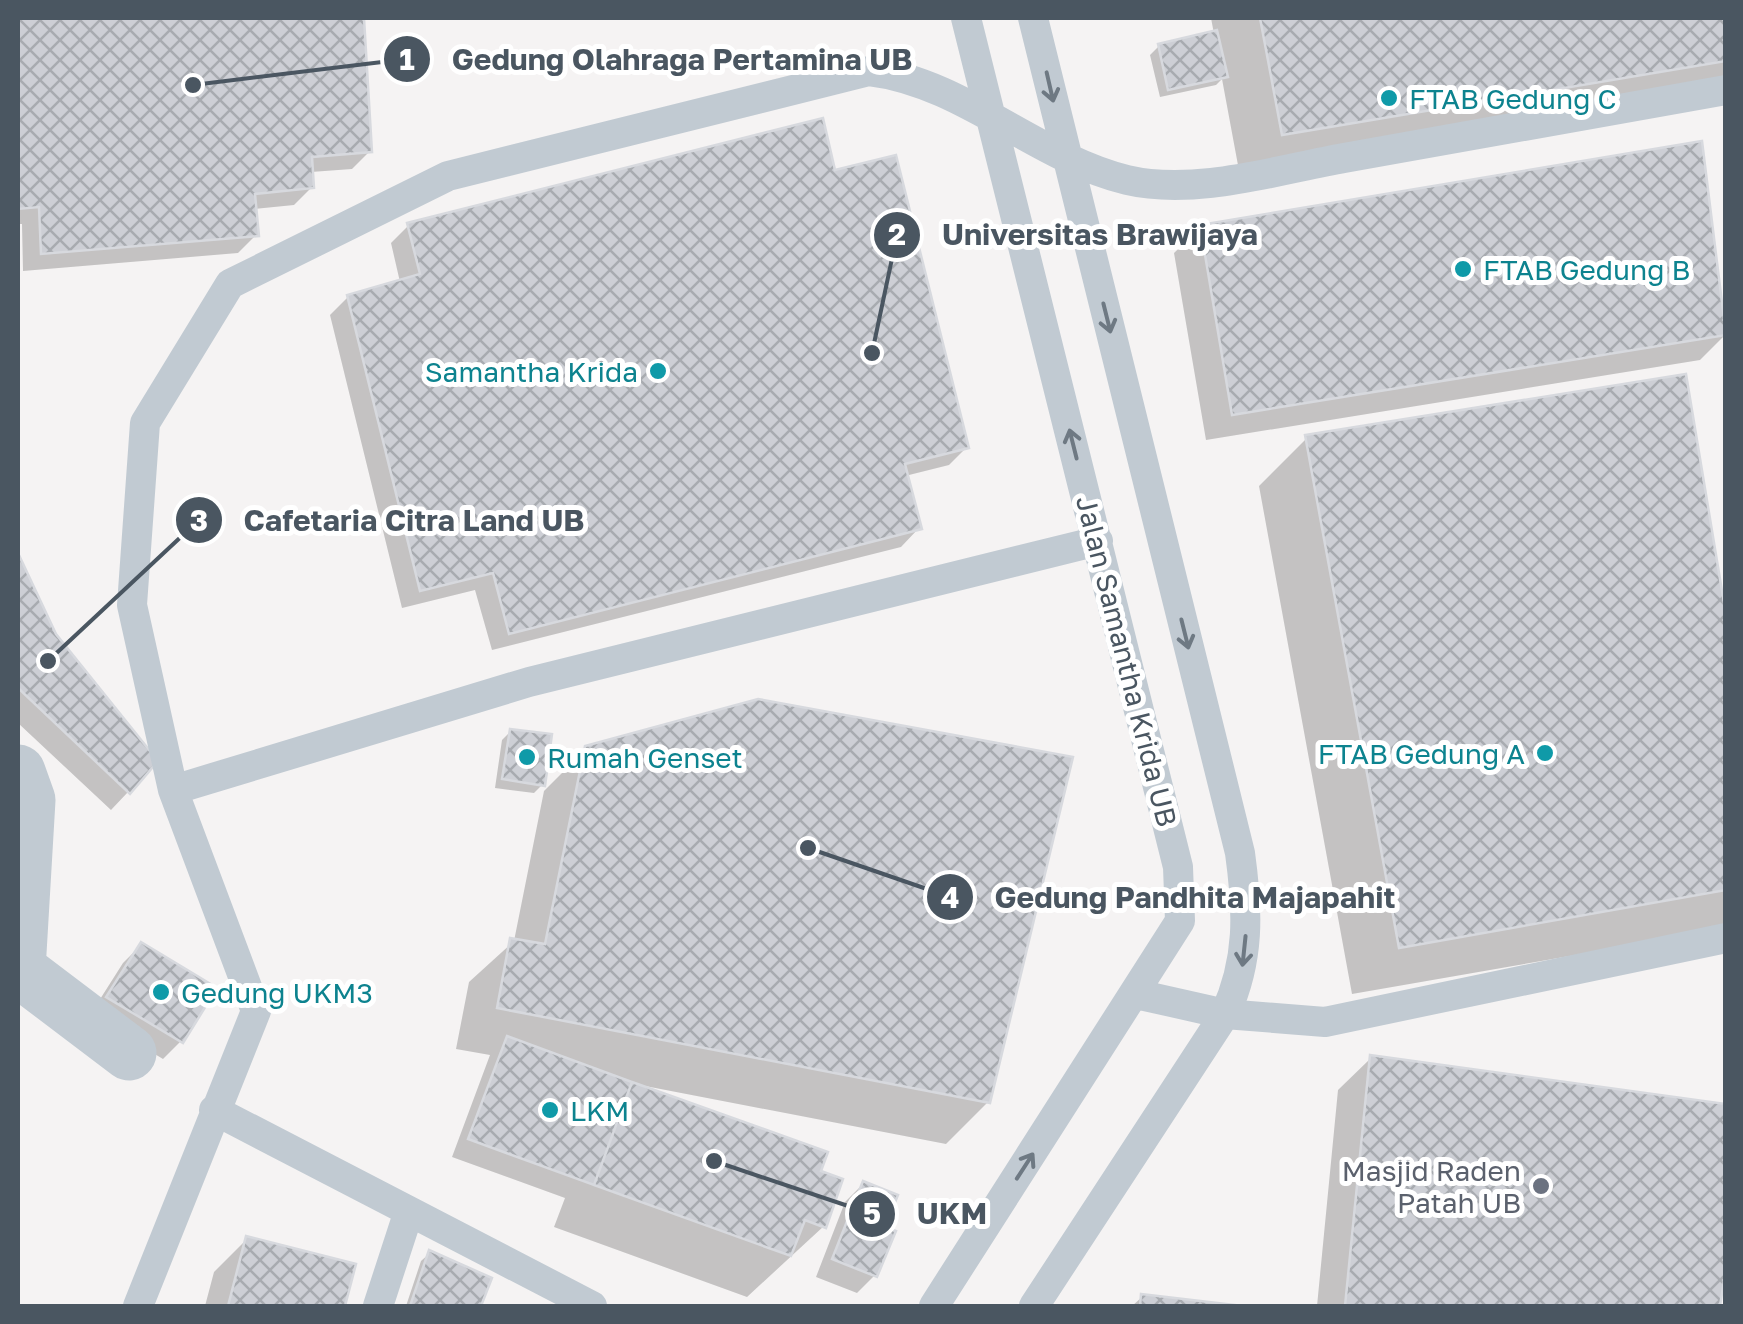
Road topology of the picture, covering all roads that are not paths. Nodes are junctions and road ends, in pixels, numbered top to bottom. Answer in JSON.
{"nodes":[{"id":1,"x":966,"y":18,"type":"edge"},
{"id":2,"x":1034,"y":18,"type":"edge"},
{"id":3,"x":1726,"y":90,"type":"edge"},
{"id":4,"x":989,"y":114,"type":"junction"},
{"id":5,"x":1066,"y":156,"type":"junction"},
{"id":6,"x":1098,"y":542,"type":"junction"},
{"id":7,"x":18,"y":772,"type":"edge"},
{"id":8,"x":173,"y":790,"type":"junction"},
{"id":9,"x":1726,"y":938,"type":"edge"},
{"id":10,"x":18,"y":969,"type":"edge"},
{"id":11,"x":1136,"y":994,"type":"junction"},
{"id":12,"x":1225,"y":1014,"type":"junction"},
{"id":13,"x":129,"y":1053,"type":"dead end"},
{"id":14,"x":214,"y":1110,"type":"junction"},
{"id":15,"x":409,"y":1211,"type":"junction"},
{"id":16,"x":138,"y":1306,"type":"edge"},
{"id":17,"x":378,"y":1306,"type":"edge"},
{"id":18,"x":592,"y":1306,"type":"edge"},
{"id":19,"x":934,"y":1306,"type":"edge"},
{"id":20,"x":1034,"y":1306,"type":"edge"}],
"edges":[{"from":1,"to":4,"type":"lane","name":"Jalan Samantha Krida UB"},
{"from":2,"to":5,"type":"lane","one_way":true},
{"from":3,"to":5,"type":"lane"},
{"from":4,"to":5,"type":"lane"},
{"from":6,"to":4,"type":"lane","name":"Jalan Samantha Krida UB","one_way":true},
{"from":4,"to":8,"type":"lane"},
{"from":5,"to":12,"type":"lane","one_way":true},
{"from":6,"to":8,"type":"lane"},
{"from":6,"to":11,"type":"lane","name":"Jalan Samantha Krida UB"},
{"from":7,"to":10,"type":"street"},
{"from":8,"to":14,"type":"lane"},
{"from":9,"to":12,"type":"lane"},
{"from":10,"to":13,"type":"street"},
{"from":11,"to":12,"type":"lane"},
{"from":19,"to":11,"type":"lane","name":"Jalan Samantha Krida UB","one_way":true},
{"from":12,"to":20,"type":"lane"},
{"from":14,"to":15,"type":"lane"},
{"from":14,"to":16,"type":"lane"},
{"from":15,"to":17,"type":"lane"},
{"from":15,"to":18,"type":"lane"}]}
